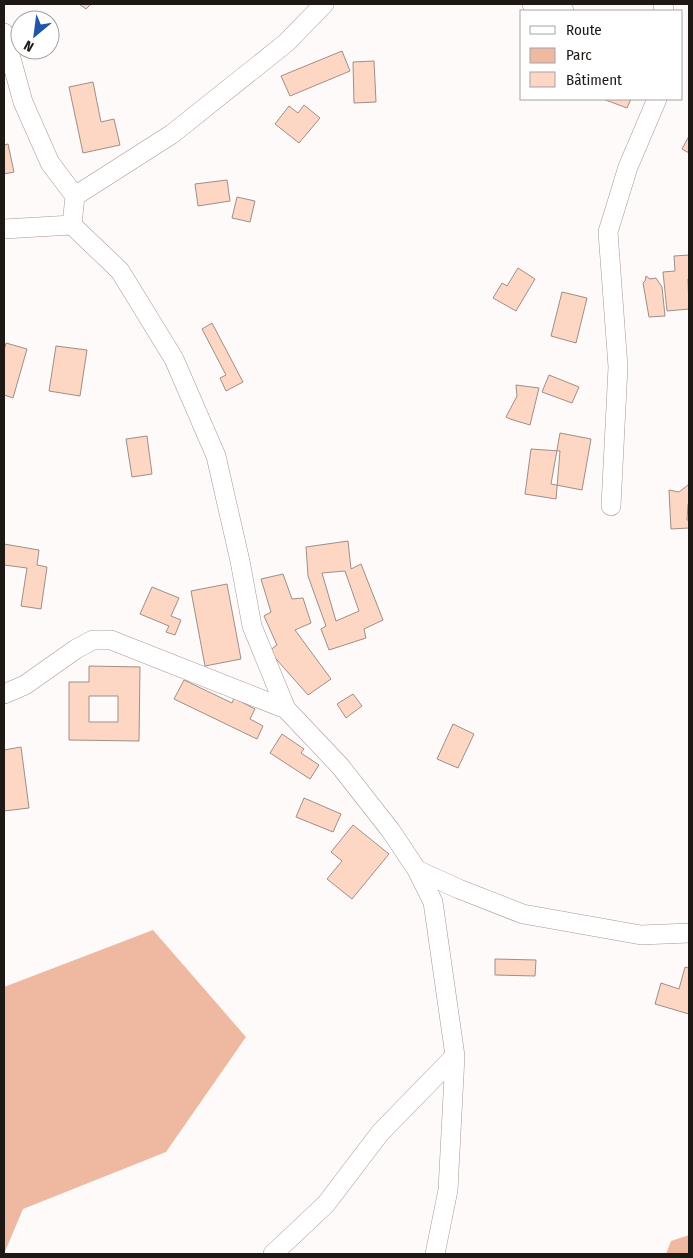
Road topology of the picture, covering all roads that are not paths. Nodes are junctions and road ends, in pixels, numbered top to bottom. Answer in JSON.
{"nodes":[{"id":1,"x":324,"y":4,"type":"edge"},
{"id":2,"x":532,"y":4,"type":"edge"},
{"id":3,"x":559,"y":10,"type":"edge"},
{"id":4,"x":4,"y":33,"type":"edge"},
{"id":5,"x":657,"y":100,"type":"edge"},
{"id":6,"x":75,"y":196,"type":"junction"},
{"id":7,"x":72,"y":226,"type":"junction"},
{"id":8,"x":4,"y":229,"type":"edge"},
{"id":9,"x":611,"y":506,"type":"dead end"},
{"id":10,"x":4,"y":694,"type":"edge"},
{"id":11,"x":286,"y":709,"type":"junction"},
{"id":12,"x":417,"y":870,"type":"junction"},
{"id":13,"x":689,"y":933,"type":"edge"},
{"id":14,"x":455,"y":1056,"type":"junction"},
{"id":15,"x":273,"y":1254,"type":"edge"},
{"id":16,"x":435,"y":1254,"type":"edge"}],
"edges":[{"from":1,"to":6,"type":"street"},
{"from":2,"to":3,"type":"street"},
{"from":4,"to":6,"type":"street"},
{"from":5,"to":9,"type":"street"},
{"from":6,"to":7,"type":"street"},
{"from":7,"to":8,"type":"street"},
{"from":7,"to":11,"type":"street"},
{"from":10,"to":11,"type":"street"},
{"from":11,"to":12,"type":"street"},
{"from":12,"to":13,"type":"street"},
{"from":12,"to":14,"type":"street"},
{"from":14,"to":15,"type":"street"},
{"from":14,"to":16,"type":"street"}]}
